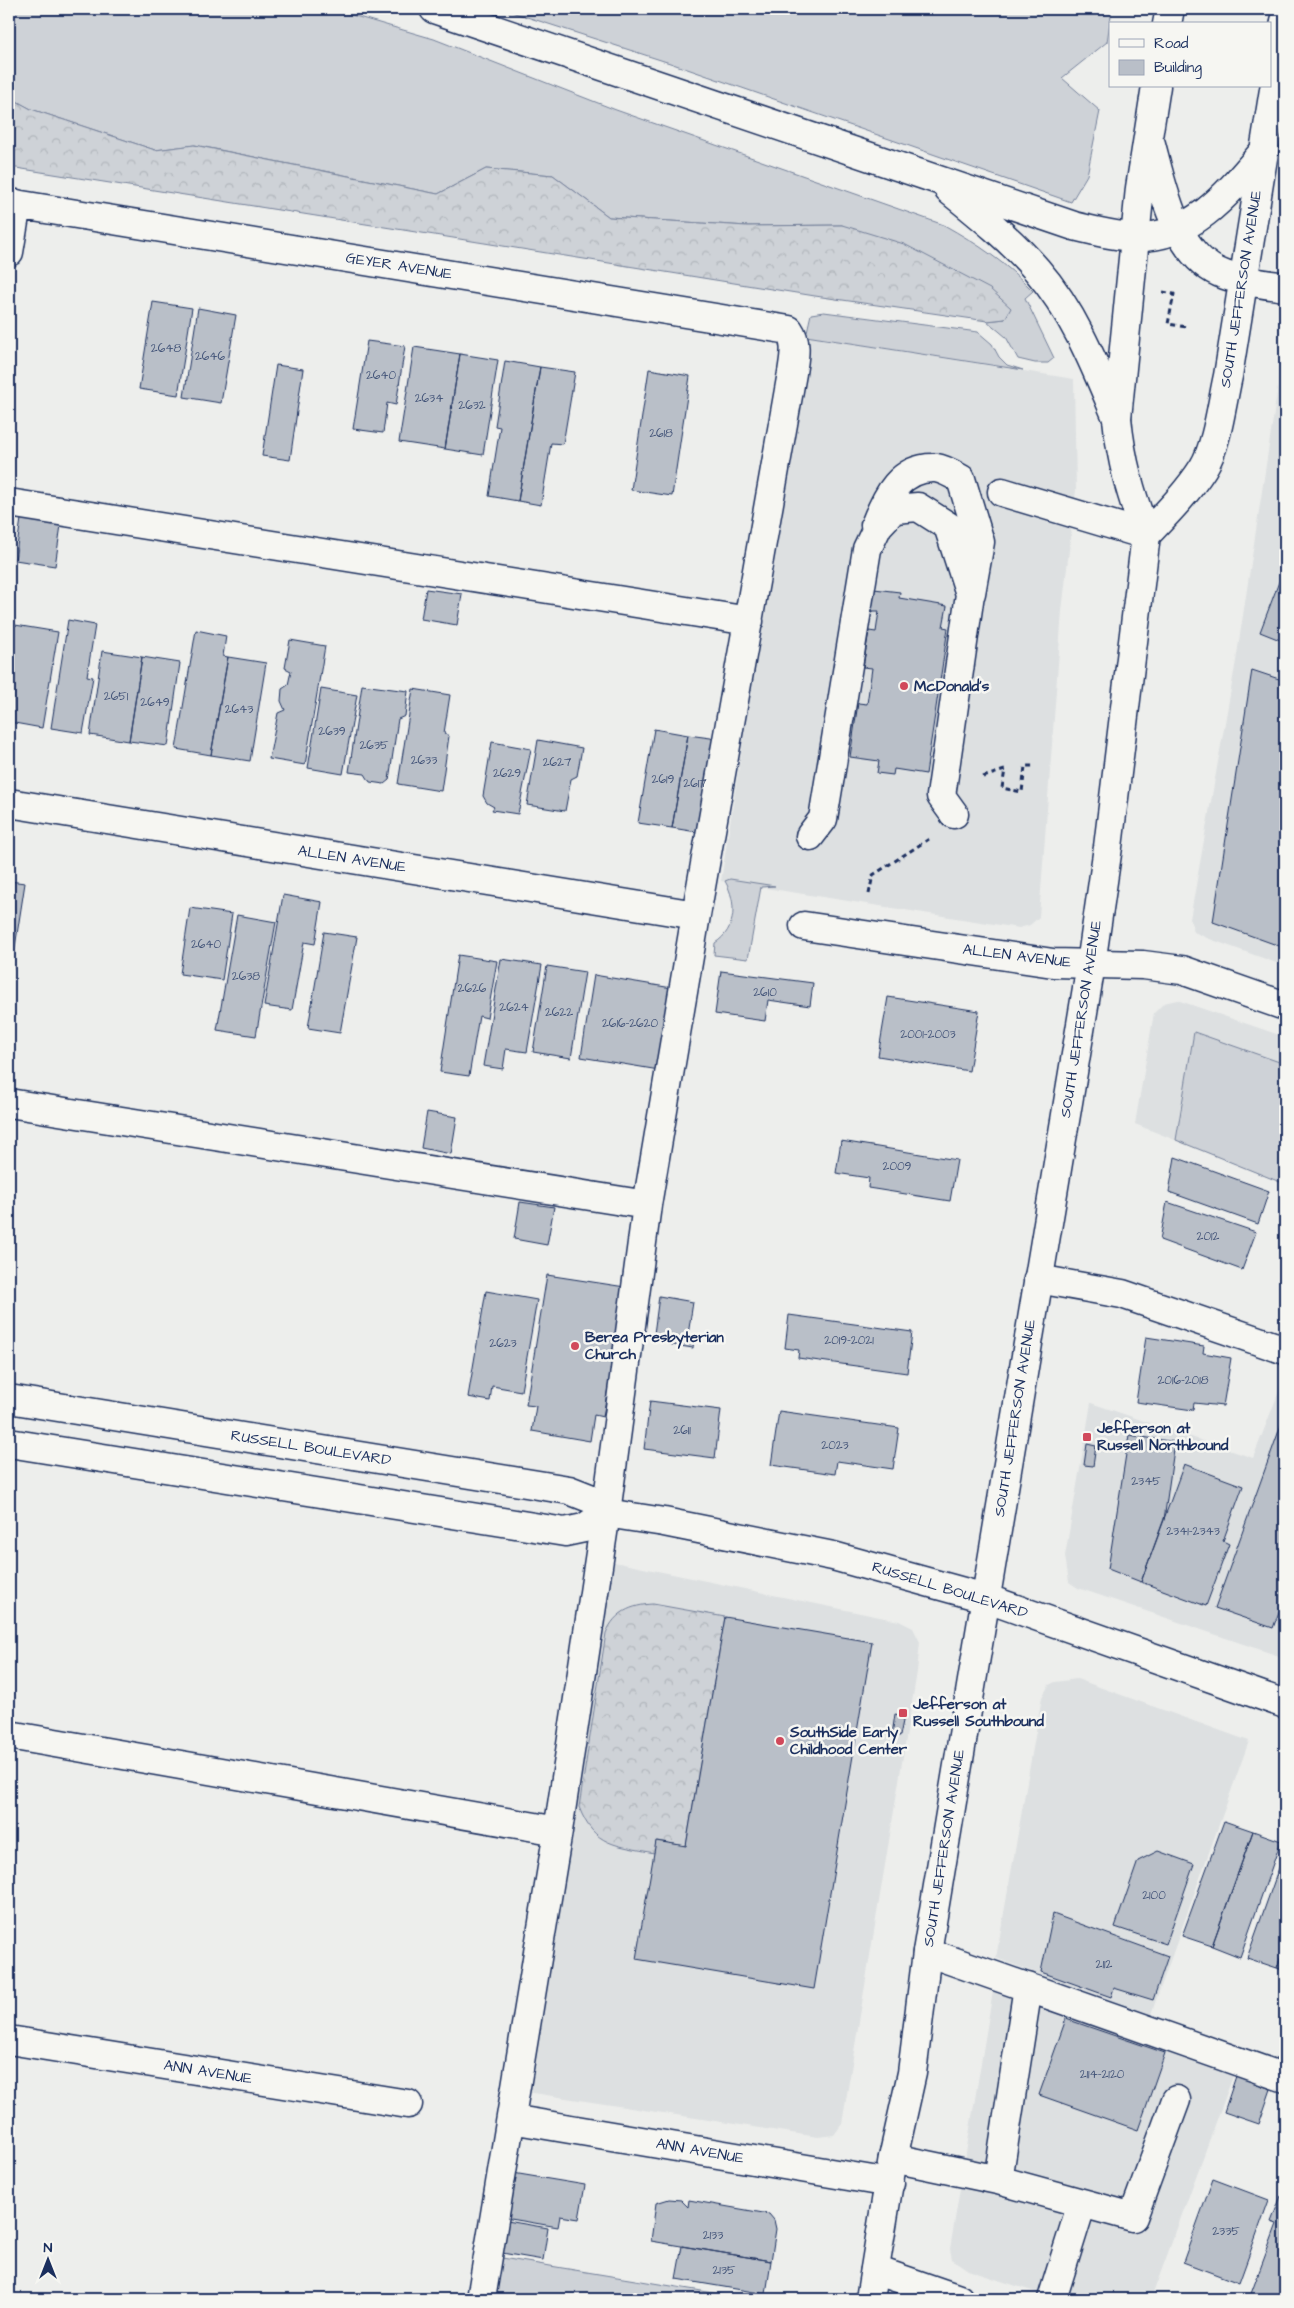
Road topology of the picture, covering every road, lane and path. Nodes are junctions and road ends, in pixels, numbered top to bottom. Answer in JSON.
{"nodes":[{"id":1,"x":434,"y":9,"type":"edge"},
{"id":2,"x":1170,"y":9,"type":"edge"},
{"id":3,"x":1167,"y":22,"type":"edge"},
{"id":4,"x":1285,"y":22,"type":"edge"},
{"id":5,"x":1156,"y":88,"type":"edge"},
{"id":6,"x":1148,"y":131,"type":"junction"},
{"id":7,"x":1264,"y":151,"type":"junction"},
{"id":8,"x":934,"y":178,"type":"junction"},
{"id":9,"x":13,"y":204,"type":"edge"},
{"id":10,"x":1179,"y":228,"type":"junction"},
{"id":11,"x":1135,"y":237,"type":"junction"},
{"id":12,"x":9,"y":252,"type":"edge"},
{"id":13,"x":1242,"y":280,"type":"junction"},
{"id":14,"x":1285,"y":287,"type":"edge"},
{"id":15,"x":1160,"y":292,"type":"dead end"},
{"id":16,"x":1186,"y":327,"type":"dead end"},
{"id":17,"x":1117,"y":418,"type":"junction"},
{"id":18,"x":1002,"y":492,"type":"dead end"},
{"id":19,"x":9,"y":503,"type":"edge"},
{"id":20,"x":1146,"y":536,"type":"junction"},
{"id":21,"x":866,"y":549,"type":"junction"},
{"id":22,"x":970,"y":594,"type":"junction"},
{"id":23,"x":749,"y":621,"type":"junction"},
{"id":24,"x":1034,"y":766,"type":"dead end"},
{"id":25,"x":983,"y":777,"type":"dead end"},
{"id":26,"x":9,"y":804,"type":"edge"},
{"id":27,"x":954,"y":814,"type":"dead end"},
{"id":28,"x":810,"y":836,"type":"dead end"},
{"id":29,"x":696,"y":915,"type":"junction"},
{"id":30,"x":804,"y":926,"type":"dead end"},
{"id":31,"x":1091,"y":964,"type":"junction"},
{"id":32,"x":1285,"y":1006,"type":"edge"},
{"id":33,"x":9,"y":1103,"type":"edge"},
{"id":34,"x":647,"y":1205,"type":"junction"},
{"id":35,"x":1038,"y":1279,"type":"junction"},
{"id":36,"x":1285,"y":1350,"type":"edge"},
{"id":37,"x":9,"y":1399,"type":"edge"},
{"id":38,"x":9,"y":1443,"type":"edge"},
{"id":39,"x":606,"y":1513,"type":"junction"},
{"id":40,"x":985,"y":1598,"type":"junction"},
{"id":41,"x":1285,"y":1704,"type":"edge"},
{"id":42,"x":9,"y":1735,"type":"edge"},
{"id":43,"x":558,"y":1831,"type":"junction"},
{"id":44,"x":927,"y":1952,"type":"junction"},
{"id":45,"x":1028,"y":1987,"type":"junction"},
{"id":46,"x":9,"y":2040,"type":"edge"},
{"id":47,"x":1285,"y":2078,"type":"edge"},
{"id":48,"x":1176,"y":2100,"type":"dead end"},
{"id":49,"x":408,"y":2104,"type":"dead end"},
{"id":50,"x":511,"y":2119,"type":"junction"},
{"id":51,"x":891,"y":2171,"type":"junction"},
{"id":52,"x":998,"y":2180,"type":"junction"},
{"id":53,"x":1082,"y":2203,"type":"junction"},
{"id":54,"x":875,"y":2270,"type":"junction"},
{"id":55,"x":481,"y":2299,"type":"edge"},
{"id":56,"x":870,"y":2299,"type":"edge"},
{"id":57,"x":959,"y":2299,"type":"edge"},
{"id":58,"x":1052,"y":2299,"type":"edge"}],
"edges":[{"from":1,"to":8,"type":"main road"},
{"from":2,"to":3,"type":"main road"},
{"from":4,"to":7,"type":"main road","name":"SOUTH JEFFERSON AVENUE"},
{"from":5,"to":6,"type":"main road","name":"SOUTH JEFFERSON AVENUE"},
{"from":6,"to":10,"type":"main road"},
{"from":6,"to":11,"type":"main road","name":"SOUTH JEFFERSON AVENUE"},
{"from":7,"to":10,"type":"main road"},
{"from":7,"to":13,"type":"main road","name":"SOUTH JEFFERSON AVENUE"},
{"from":8,"to":11,"type":"main road"},
{"from":8,"to":17,"type":"main road"},
{"from":9,"to":12,"type":"main road"},
{"from":9,"to":23,"type":"main road","name":"GEYER AVENUE"},
{"from":10,"to":11,"type":"main road"},
{"from":10,"to":13,"type":"main road"},
{"from":11,"to":17,"type":"main road","name":"SOUTH JEFFERSON AVENUE"},
{"from":13,"to":14,"type":"main road"},
{"from":13,"to":20,"type":"main road","name":"SOUTH JEFFERSON AVENUE"},
{"from":15,"to":16,"type":"path"},
{"from":17,"to":20,"type":"main road","name":"SOUTH JEFFERSON AVENUE"},
{"from":18,"to":20,"type":"main road"},
{"from":19,"to":23,"type":"main road"},
{"from":20,"to":31,"type":"main road","name":"SOUTH JEFFERSON AVENUE"},
{"from":21,"to":22,"type":"main road"},
{"from":21,"to":22,"type":"main road"},
{"from":21,"to":28,"type":"main road"},
{"from":22,"to":27,"type":"main road"},
{"from":23,"to":29,"type":"main road"},
{"from":24,"to":25,"type":"path"},
{"from":26,"to":29,"type":"main road","name":"ALLEN AVENUE"},
{"from":29,"to":34,"type":"main road"},
{"from":30,"to":31,"type":"main road","name":"ALLEN AVENUE"},
{"from":31,"to":32,"type":"main road","name":"ALLEN AVENUE"},
{"from":31,"to":35,"type":"main road","name":"SOUTH JEFFERSON AVENUE"},
{"from":33,"to":34,"type":"main road"},
{"from":34,"to":39,"type":"main road"},
{"from":35,"to":36,"type":"main road"},
{"from":35,"to":40,"type":"main road","name":"SOUTH JEFFERSON AVENUE"},
{"from":37,"to":39,"type":"main road","name":"RUSSELL BOULEVARD"},
{"from":38,"to":39,"type":"main road"},
{"from":39,"to":40,"type":"main road","name":"RUSSELL BOULEVARD"},
{"from":39,"to":43,"type":"main road"},
{"from":40,"to":41,"type":"main road","name":"RUSSELL BOULEVARD"},
{"from":40,"to":44,"type":"main road","name":"SOUTH JEFFERSON AVENUE"},
{"from":42,"to":43,"type":"main road"},
{"from":43,"to":50,"type":"main road"},
{"from":44,"to":45,"type":"main road"},
{"from":44,"to":51,"type":"main road","name":"SOUTH JEFFERSON AVENUE"},
{"from":45,"to":47,"type":"main road"},
{"from":45,"to":52,"type":"main road"},
{"from":46,"to":49,"type":"main road","name":"ANN AVENUE"},
{"from":48,"to":53,"type":"main road","name":"ANN AVENUE"},
{"from":50,"to":51,"type":"main road","name":"ANN AVENUE"},
{"from":50,"to":55,"type":"main road"},
{"from":51,"to":52,"type":"main road","name":"ANN AVENUE"},
{"from":51,"to":54,"type":"main road","name":"SOUTH JEFFERSON AVENUE"},
{"from":52,"to":53,"type":"main road","name":"ANN AVENUE"},
{"from":53,"to":58,"type":"main road"},
{"from":54,"to":56,"type":"main road","name":"SOUTH JEFFERSON AVENUE"},
{"from":54,"to":57,"type":"main road"}]}
